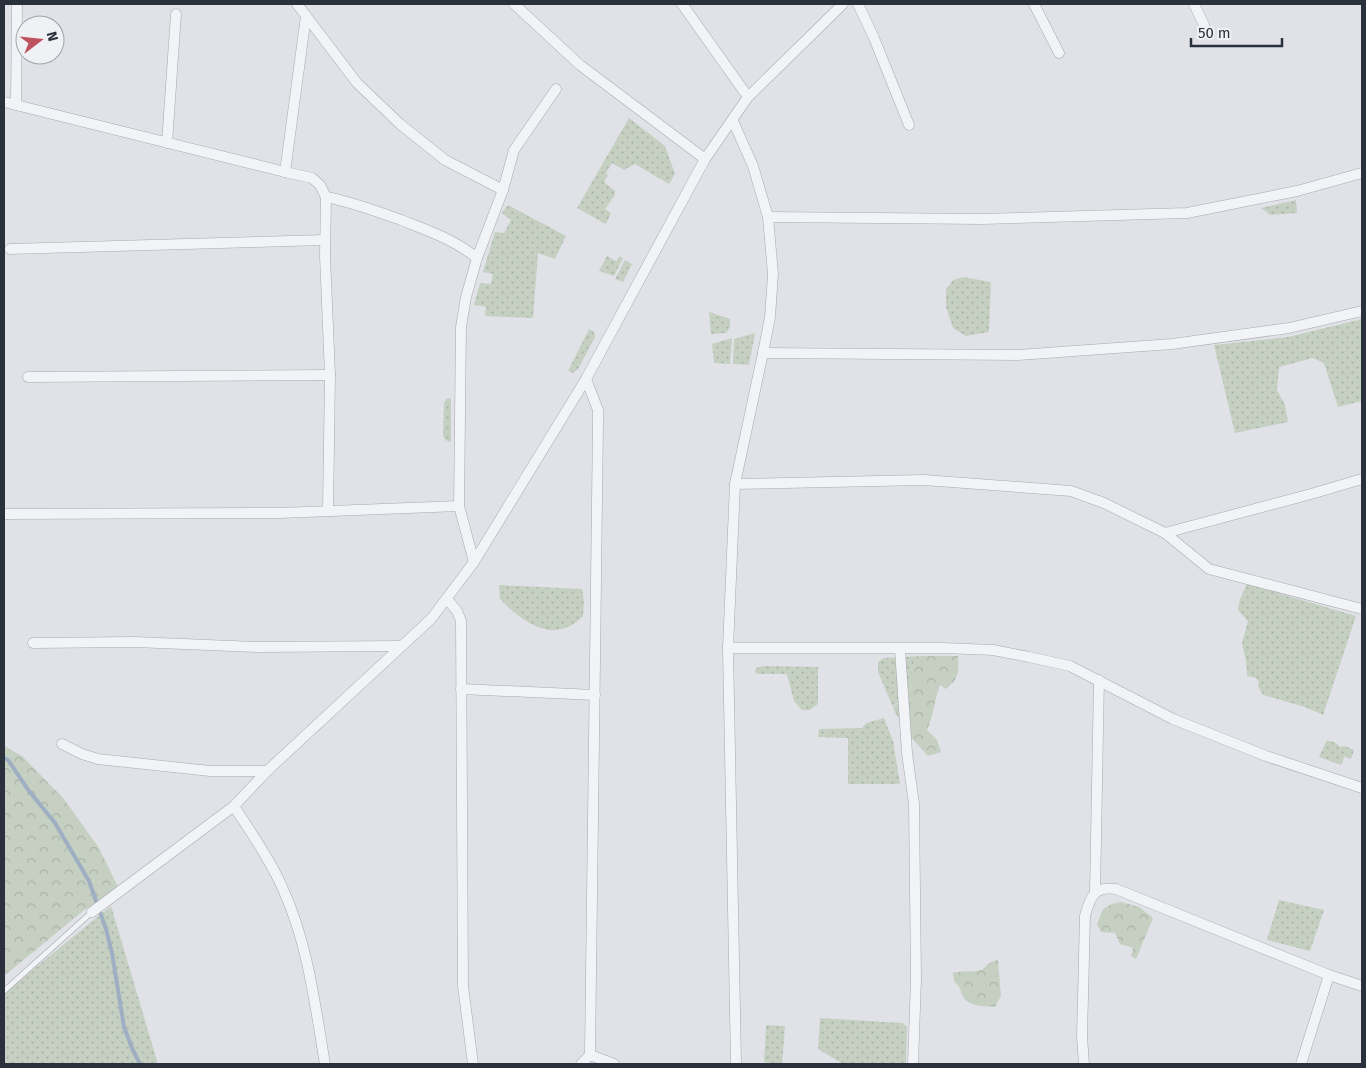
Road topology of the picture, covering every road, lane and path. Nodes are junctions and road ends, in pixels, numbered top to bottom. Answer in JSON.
{"nodes":[{"id":1,"x":17,"y":4,"type":"edge"},
{"id":2,"x":296,"y":4,"type":"edge"},
{"id":3,"x":514,"y":4,"type":"edge"},
{"id":4,"x":682,"y":4,"type":"edge"},
{"id":5,"x":843,"y":4,"type":"edge"},
{"id":6,"x":858,"y":4,"type":"edge"},
{"id":7,"x":1034,"y":4,"type":"edge"},
{"id":8,"x":1194,"y":4,"type":"edge"},
{"id":9,"x":176,"y":14,"type":"dead end"},
{"id":10,"x":306,"y":16,"type":"junction"},
{"id":11,"x":1204,"y":25,"type":"dead end"},
{"id":12,"x":1059,"y":54,"type":"dead end"},
{"id":13,"x":556,"y":89,"type":"dead end"},
{"id":14,"x":748,"y":96,"type":"junction"},
{"id":15,"x":4,"y":102,"type":"edge"},
{"id":16,"x":16,"y":105,"type":"junction"},
{"id":17,"x":733,"y":121,"type":"junction"},
{"id":18,"x":909,"y":125,"type":"dead end"},
{"id":19,"x":167,"y":143,"type":"junction"},
{"id":20,"x":705,"y":159,"type":"junction"},
{"id":21,"x":286,"y":172,"type":"junction"},
{"id":22,"x":1362,"y":173,"type":"edge"},
{"id":23,"x":503,"y":190,"type":"junction"},
{"id":24,"x":326,"y":197,"type":"junction"},
{"id":25,"x":768,"y":217,"type":"junction"},
{"id":26,"x":325,"y":240,"type":"junction"},
{"id":27,"x":10,"y":249,"type":"dead end"},
{"id":28,"x":477,"y":258,"type":"junction"},
{"id":29,"x":1362,"y":311,"type":"edge"},
{"id":30,"x":763,"y":353,"type":"junction"},
{"id":31,"x":330,"y":375,"type":"junction"},
{"id":32,"x":28,"y":377,"type":"dead end"},
{"id":33,"x":586,"y":379,"type":"junction"},
{"id":34,"x":1362,"y":479,"type":"edge"},
{"id":35,"x":735,"y":484,"type":"junction"},
{"id":36,"x":460,"y":506,"type":"junction"},
{"id":37,"x":328,"y":511,"type":"junction"},
{"id":38,"x":4,"y":514,"type":"edge"},
{"id":39,"x":1165,"y":533,"type":"junction"},
{"id":40,"x":474,"y":562,"type":"junction"},
{"id":41,"x":447,"y":599,"type":"junction"},
{"id":42,"x":1362,"y":609,"type":"edge"},
{"id":43,"x":34,"y":643,"type":"dead end"},
{"id":44,"x":401,"y":646,"type":"junction"},
{"id":45,"x":728,"y":648,"type":"junction"},
{"id":46,"x":900,"y":649,"type":"junction"},
{"id":47,"x":1099,"y":680,"type":"junction"},
{"id":48,"x":461,"y":689,"type":"junction"},
{"id":49,"x":595,"y":695,"type":"junction"},
{"id":50,"x":62,"y":744,"type":"dead end"},
{"id":51,"x":267,"y":771,"type":"junction"},
{"id":52,"x":1361,"y":784,"type":"edge"},
{"id":53,"x":234,"y":806,"type":"junction"},
{"id":54,"x":1095,"y":892,"type":"junction"},
{"id":55,"x":92,"y":912,"type":"joint"},
{"id":56,"x":1329,"y":975,"type":"junction"},
{"id":57,"x":1362,"y":986,"type":"edge"},
{"id":58,"x":4,"y":991,"type":"edge"},
{"id":59,"x":590,"y":1055,"type":"junction"},
{"id":60,"x":325,"y":1064,"type":"edge"},
{"id":61,"x":473,"y":1064,"type":"edge"},
{"id":62,"x":581,"y":1064,"type":"edge"},
{"id":63,"x":614,"y":1064,"type":"edge"},
{"id":64,"x":736,"y":1064,"type":"edge"},
{"id":65,"x":913,"y":1064,"type":"edge"},
{"id":66,"x":1084,"y":1064,"type":"edge"},
{"id":67,"x":1301,"y":1064,"type":"edge"}],
"edges":[{"from":1,"to":16,"type":"street"},
{"from":2,"to":10,"type":"street"},
{"from":3,"to":20,"type":"street"},
{"from":4,"to":14,"type":"street"},
{"from":5,"to":14,"type":"street"},
{"from":6,"to":18,"type":"street"},
{"from":7,"to":12,"type":"street"},
{"from":8,"to":11,"type":"street"},
{"from":9,"to":19,"type":"street"},
{"from":10,"to":21,"type":"street"},
{"from":10,"to":23,"type":"street"},
{"from":13,"to":23,"type":"street"},
{"from":14,"to":17,"type":"street"},
{"from":15,"to":16,"type":"street"},
{"from":16,"to":19,"type":"street"},
{"from":17,"to":20,"type":"street"},
{"from":17,"to":25,"type":"street"},
{"from":19,"to":21,"type":"street"},
{"from":20,"to":33,"type":"street"},
{"from":21,"to":24,"type":"street"},
{"from":22,"to":25,"type":"street"},
{"from":23,"to":28,"type":"street"},
{"from":24,"to":26,"type":"street"},
{"from":24,"to":28,"type":"street"},
{"from":25,"to":30,"type":"street"},
{"from":26,"to":27,"type":"street"},
{"from":26,"to":31,"type":"street"},
{"from":28,"to":36,"type":"street"},
{"from":29,"to":30,"type":"street"},
{"from":30,"to":35,"type":"street"},
{"from":31,"to":32,"type":"street"},
{"from":31,"to":37,"type":"street"},
{"from":33,"to":40,"type":"street"},
{"from":33,"to":49,"type":"street"},
{"from":34,"to":39,"type":"street"},
{"from":35,"to":39,"type":"street"},
{"from":35,"to":45,"type":"street"},
{"from":36,"to":37,"type":"street"},
{"from":36,"to":40,"type":"street"},
{"from":37,"to":38,"type":"street"},
{"from":39,"to":42,"type":"street"},
{"from":40,"to":41,"type":"street"},
{"from":41,"to":44,"type":"street"},
{"from":41,"to":48,"type":"street"},
{"from":43,"to":44,"type":"street"},
{"from":44,"to":51,"type":"street"},
{"from":45,"to":46,"type":"street"},
{"from":45,"to":64,"type":"street"},
{"from":46,"to":47,"type":"street"},
{"from":46,"to":65,"type":"street"},
{"from":47,"to":52,"type":"street"},
{"from":47,"to":54,"type":"street"},
{"from":48,"to":49,"type":"street"},
{"from":48,"to":61,"type":"street"},
{"from":49,"to":59,"type":"street"},
{"from":50,"to":51,"type":"street"},
{"from":51,"to":53,"type":"street"},
{"from":53,"to":55,"type":"street"},
{"from":53,"to":60,"type":"street"},
{"from":54,"to":56,"type":"street"},
{"from":54,"to":66,"type":"street"},
{"from":55,"to":58,"type":"lane"},
{"from":56,"to":57,"type":"street"},
{"from":56,"to":67,"type":"street"},
{"from":59,"to":62,"type":"street"},
{"from":59,"to":63,"type":"street"}]}
